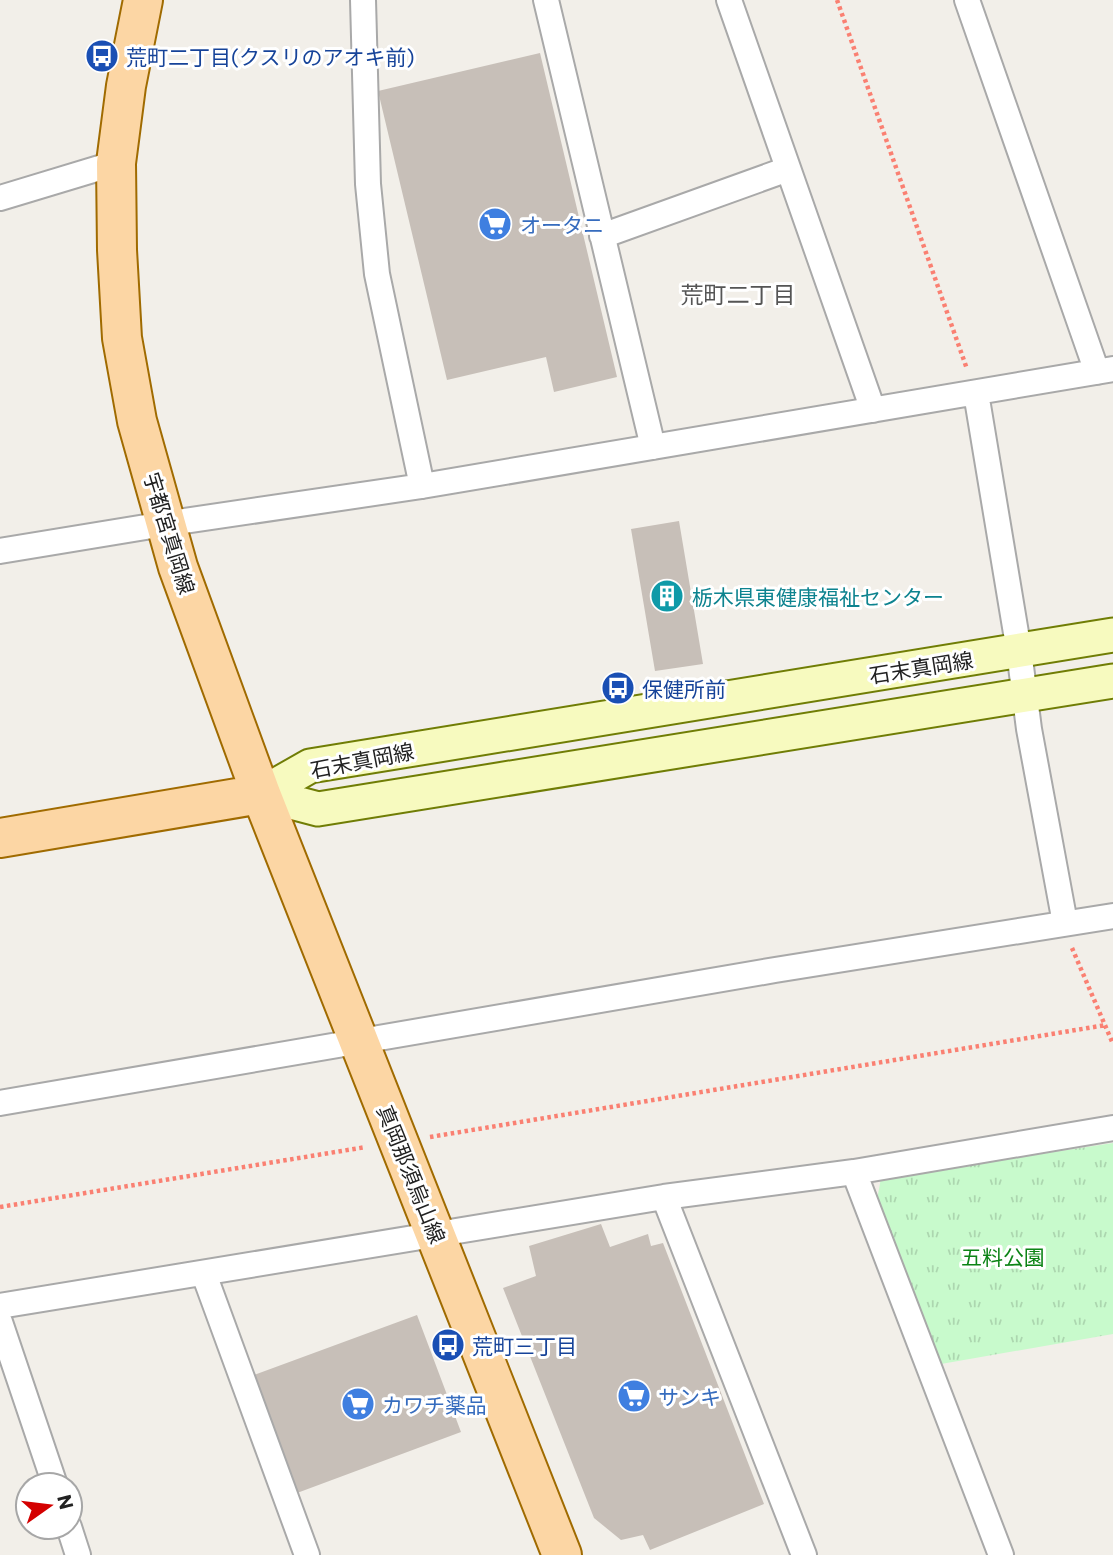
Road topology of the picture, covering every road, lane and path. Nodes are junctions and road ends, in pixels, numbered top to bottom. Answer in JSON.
{"nodes":[{"id":1,"x":143,"y":0,"type":"edge"},
{"id":2,"x":363,"y":0,"type":"edge"},
{"id":3,"x":545,"y":0,"type":"edge"},
{"id":4,"x":729,"y":0,"type":"edge"},
{"id":5,"x":837,"y":0,"type":"edge"},
{"id":6,"x":967,"y":0,"type":"edge"},
{"id":7,"x":116,"y":163,"type":"junction"},
{"id":8,"x":788,"y":169,"type":"junction"},
{"id":9,"x":0,"y":198,"type":"edge"},
{"id":10,"x":602,"y":236,"type":"junction"},
{"id":11,"x":1105,"y":370,"type":"edge"},
{"id":12,"x":976,"y":393,"type":"junction"},
{"id":13,"x":873,"y":410,"type":"junction"},
{"id":14,"x":653,"y":447,"type":"junction"},
{"id":15,"x":422,"y":486,"type":"junction"},
{"id":16,"x":164,"y":524,"type":"junction"},
{"id":17,"x":0,"y":551,"type":"edge"},
{"id":18,"x":1113,"y":635,"type":"edge"},
{"id":19,"x":1019,"y":651,"type":"junction"},
{"id":20,"x":1113,"y":681,"type":"edge"},
{"id":21,"x":1024,"y":696,"type":"junction"},
{"id":22,"x":261,"y":794,"type":"junction"},
{"id":23,"x":0,"y":838,"type":"edge"},
{"id":24,"x":1113,"y":916,"type":"edge"},
{"id":25,"x":1065,"y":923,"type":"junction"},
{"id":26,"x":1072,"y":948,"type":"dead end"},
{"id":27,"x":1106,"y":1026,"type":"junction"},
{"id":28,"x":360,"y":1042,"type":"junction"},
{"id":29,"x":1113,"y":1044,"type":"edge"},
{"id":30,"x":0,"y":1102,"type":"edge"},
{"id":31,"x":1113,"y":1128,"type":"edge"},
{"id":32,"x":429,"y":1137,"type":"dead end"},
{"id":33,"x":371,"y":1146,"type":"dead end"},
{"id":34,"x":854,"y":1172,"type":"junction"},
{"id":35,"x":664,"y":1198,"type":"junction"},
{"id":36,"x":0,"y":1207,"type":"edge"},
{"id":37,"x":438,"y":1236,"type":"junction"},
{"id":38,"x":204,"y":1274,"type":"junction"},
{"id":39,"x":0,"y":1306,"type":"edge"},
{"id":40,"x":0,"y":1322,"type":"edge"},
{"id":41,"x":50,"y":1471,"type":"edge"},
{"id":42,"x":307,"y":1555,"type":"edge"},
{"id":43,"x":562,"y":1555,"type":"edge"},
{"id":44,"x":804,"y":1555,"type":"edge"},
{"id":45,"x":1001,"y":1555,"type":"edge"}],
"edges":[{"from":1,"to":7,"type":"main road","name":"宇都宮真岡線"},
{"from":2,"to":15,"type":"street"},
{"from":3,"to":10,"type":"street"},
{"from":4,"to":8,"type":"street"},
{"from":5,"to":12,"type":"path"},
{"from":6,"to":11,"type":"street"},
{"from":7,"to":9,"type":"street"},
{"from":7,"to":16,"type":"main road","name":"宇都宮真岡線"},
{"from":8,"to":10,"type":"street"},
{"from":8,"to":13,"type":"street"},
{"from":10,"to":14,"type":"street"},
{"from":11,"to":12,"type":"street"},
{"from":12,"to":13,"type":"street"},
{"from":12,"to":19,"type":"street"},
{"from":13,"to":14,"type":"street"},
{"from":14,"to":15,"type":"street"},
{"from":15,"to":16,"type":"street"},
{"from":16,"to":17,"type":"street"},
{"from":16,"to":22,"type":"main road","name":"宇都宮真岡線"},
{"from":18,"to":19,"type":"main road","name":"石末真岡線"},
{"from":19,"to":21,"type":"street"},
{"from":19,"to":22,"type":"main road","name":"石末真岡線"},
{"from":20,"to":21,"type":"main road","name":"石末真岡線"},
{"from":21,"to":22,"type":"main road","name":"石末真岡線"},
{"from":21,"to":25,"type":"street"},
{"from":22,"to":23,"type":"main road"},
{"from":22,"to":28,"type":"main road","name":"真岡那須烏山線"},
{"from":24,"to":25,"type":"street"},
{"from":25,"to":28,"type":"street"},
{"from":26,"to":27,"type":"path"},
{"from":27,"to":29,"type":"path"},
{"from":27,"to":32,"type":"path"},
{"from":28,"to":30,"type":"street"},
{"from":28,"to":37,"type":"main road","name":"真岡那須烏山線"},
{"from":31,"to":34,"type":"street"},
{"from":33,"to":36,"type":"path"},
{"from":34,"to":35,"type":"street"},
{"from":34,"to":45,"type":"street"},
{"from":35,"to":37,"type":"street"},
{"from":35,"to":44,"type":"street"},
{"from":37,"to":38,"type":"street"},
{"from":37,"to":43,"type":"main road","name":"真岡那須烏山線"},
{"from":38,"to":39,"type":"street"},
{"from":38,"to":42,"type":"street"},
{"from":40,"to":41,"type":"street"}]}
